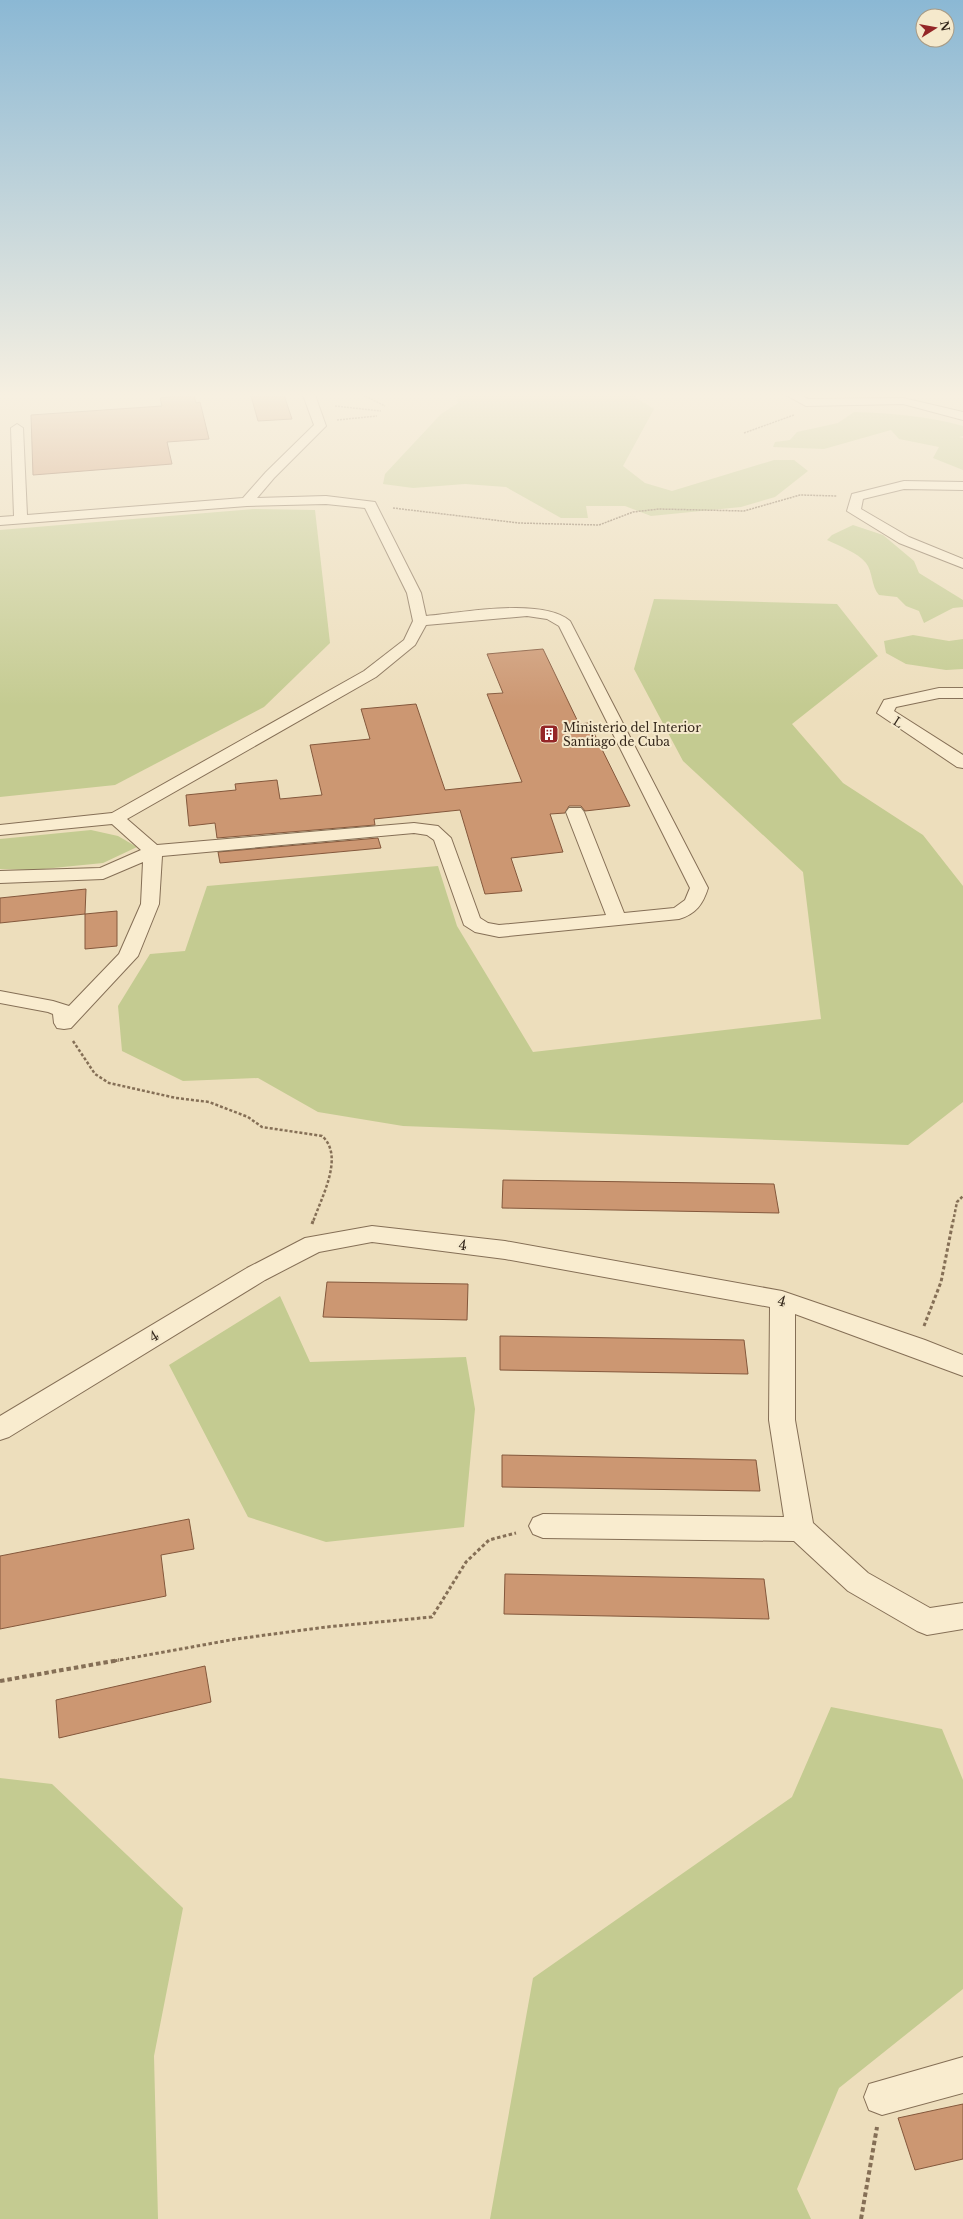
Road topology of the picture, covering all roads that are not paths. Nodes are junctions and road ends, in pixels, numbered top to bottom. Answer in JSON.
{"nodes":[{"id":1,"x":17,"y":499,"type":"edge"},
{"id":2,"x":250,"y":499,"type":"edge"},
{"id":3,"x":857,"y":499,"type":"edge"},
{"id":4,"x":247,"y":502,"type":"junction"},
{"id":5,"x":21,"y":519,"type":"junction"},
{"id":6,"x":0,"y":521,"type":"edge"},
{"id":7,"x":963,"y":564,"type":"edge"},
{"id":8,"x":420,"y":621,"type":"junction"},
{"id":9,"x":963,"y":693,"type":"edge"},
{"id":10,"x":963,"y":763,"type":"edge"},
{"id":11,"x":575,"y":812,"type":"dead end"},
{"id":12,"x":116,"y":818,"type":"junction"},
{"id":13,"x":0,"y":830,"type":"edge"},
{"id":14,"x":153,"y":851,"type":"junction"},
{"id":15,"x":0,"y":877,"type":"edge"},
{"id":16,"x":617,"y":919,"type":"junction"},
{"id":17,"x":0,"y":997,"type":"edge"},
{"id":18,"x":782,"y":1300,"type":"junction"},
{"id":19,"x":963,"y":1366,"type":"edge"},
{"id":20,"x":0,"y":1429,"type":"edge"},
{"id":21,"x":543,"y":1526,"type":"road end"},
{"id":22,"x":800,"y":1528,"type":"junction"},
{"id":23,"x":963,"y":1616,"type":"edge"},
{"id":24,"x":963,"y":2075,"type":"edge"},
{"id":25,"x":882,"y":2097,"type":"road end"}],
"edges":[{"from":1,"to":5,"type":"street"},
{"from":2,"to":4,"type":"street"},
{"from":3,"to":7,"type":"street"},
{"from":4,"to":5,"type":"street"},
{"from":4,"to":8,"type":"street"},
{"from":5,"to":6,"type":"street"},
{"from":8,"to":12,"type":"street"},
{"from":8,"to":16,"type":"street"},
{"from":9,"to":10,"type":"street","name":"L"},
{"from":11,"to":16,"type":"street"},
{"from":12,"to":13,"type":"street"},
{"from":12,"to":14,"type":"street"},
{"from":14,"to":15,"type":"street"},
{"from":14,"to":16,"type":"street"},
{"from":14,"to":17,"type":"street"},
{"from":18,"to":19,"type":"street","name":"4"},
{"from":18,"to":20,"type":"street","name":"4"},
{"from":18,"to":22,"type":"street"},
{"from":21,"to":22,"type":"street"},
{"from":22,"to":23,"type":"street"},
{"from":24,"to":25,"type":"street"}]}
